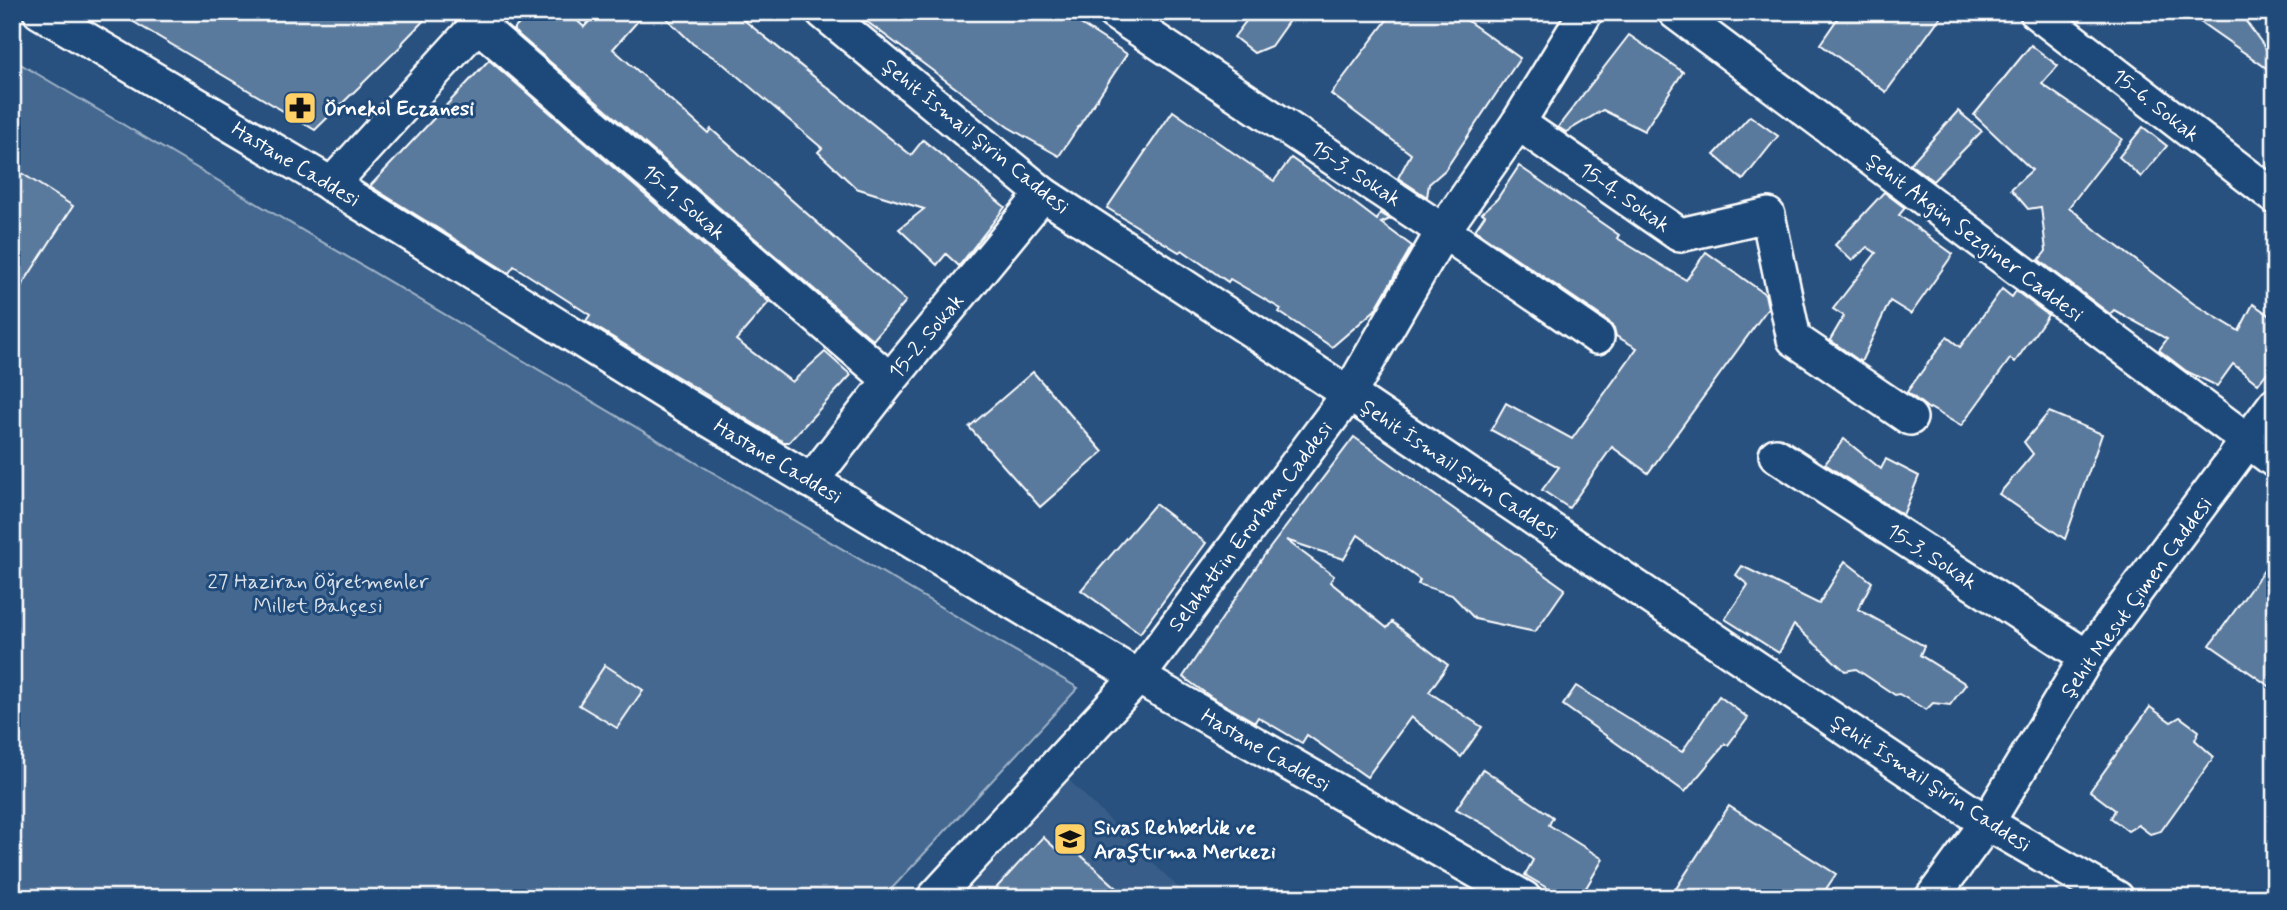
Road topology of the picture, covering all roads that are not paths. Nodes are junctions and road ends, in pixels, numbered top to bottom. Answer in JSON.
{"nodes":[{"id":1,"x":40,"y":12,"type":"edge"},
{"id":2,"x":822,"y":12,"type":"edge"},
{"id":3,"x":1113,"y":12,"type":"edge"},
{"id":4,"x":1586,"y":12,"type":"edge"},
{"id":5,"x":1675,"y":12,"type":"edge"},
{"id":6,"x":2037,"y":13,"type":"edge"},
{"id":7,"x":484,"y":19,"type":"edge"},
{"id":8,"x":1518,"y":123,"type":"junction"},
{"id":9,"x":331,"y":185,"type":"junction"},
{"id":10,"x":1043,"y":194,"type":"junction"},
{"id":11,"x":2275,"y":197,"type":"edge"},
{"id":12,"x":1443,"y":231,"type":"junction"},
{"id":13,"x":1597,"y":337,"type":"dead end"},
{"id":14,"x":890,"y":380,"type":"junction"},
{"id":15,"x":1349,"y":394,"type":"junction"},
{"id":16,"x":2275,"y":404,"type":"edge"},
{"id":17,"x":1910,"y":418,"type":"dead end"},
{"id":18,"x":2248,"y":442,"type":"junction"},
{"id":19,"x":1776,"y":455,"type":"dead end"},
{"id":20,"x":2275,"y":461,"type":"edge"},
{"id":21,"x":811,"y":481,"type":"junction"},
{"id":22,"x":2087,"y":657,"type":"junction"},
{"id":23,"x":1138,"y":677,"type":"junction"},
{"id":24,"x":1987,"y":823,"type":"junction"},
{"id":25,"x":933,"y":898,"type":"edge"},
{"id":26,"x":1524,"y":898,"type":"edge"},
{"id":27,"x":1932,"y":898,"type":"edge"},
{"id":28,"x":2117,"y":898,"type":"edge"}],
"edges":[{"from":1,"to":9,"type":"street","name":"Hastane Caddesi"},
{"from":2,"to":10,"type":"street","name":"Şehit İsmail Şirin Caddesi"},
{"from":3,"to":12,"type":"street","name":"15-3. Sokak"},
{"from":4,"to":8,"type":"street","name":"Selahattin Erorhan Caddesi"},
{"from":5,"to":18,"type":"street","name":"Şehit Akgün Sezginer Caddesi"},
{"from":6,"to":11,"type":"street","name":"15-6. Sokak"},
{"from":7,"to":9,"type":"street"},
{"from":7,"to":14,"type":"street","name":"15-1. Sokak"},
{"from":8,"to":12,"type":"street","name":"Selahattin Erorhan Caddesi"},
{"from":8,"to":17,"type":"street","name":"15-4. Sokak"},
{"from":9,"to":21,"type":"street","name":"Hastane Caddesi"},
{"from":10,"to":14,"type":"street","name":"15-2. Sokak"},
{"from":10,"to":15,"type":"street","name":"Şehit İsmail Şirin Caddesi"},
{"from":12,"to":13,"type":"street","name":"15-3. Sokak"},
{"from":12,"to":15,"type":"street","name":"Selahattin Erorhan Caddesi"},
{"from":14,"to":21,"type":"street","name":"15-2. Sokak"},
{"from":15,"to":23,"type":"street","name":"Selahattin Erorhan Caddesi"},
{"from":15,"to":24,"type":"street","name":"Şehit İsmail Şirin Caddesi"},
{"from":16,"to":18,"type":"street","name":"Şehit Mesut Çimen Caddesi"},
{"from":18,"to":20,"type":"street","name":"Şehit Akgün Sezginer Caddesi"},
{"from":18,"to":22,"type":"street","name":"Şehit Mesut Çimen Caddesi"},
{"from":19,"to":22,"type":"street","name":"15-3. Sokak"},
{"from":21,"to":23,"type":"street","name":"Hastane Caddesi"},
{"from":22,"to":24,"type":"street","name":"Şehit Mesut Çimen Caddesi"},
{"from":23,"to":25,"type":"street","name":"Selahattin Erorhan Caddesi"},
{"from":23,"to":26,"type":"street","name":"Hastane Caddesi"},
{"from":24,"to":27,"type":"street","name":"Şehit Mesut Çimen Caddesi"},
{"from":24,"to":28,"type":"street","name":"Şehit İsmail Şirin Caddesi"}]}
